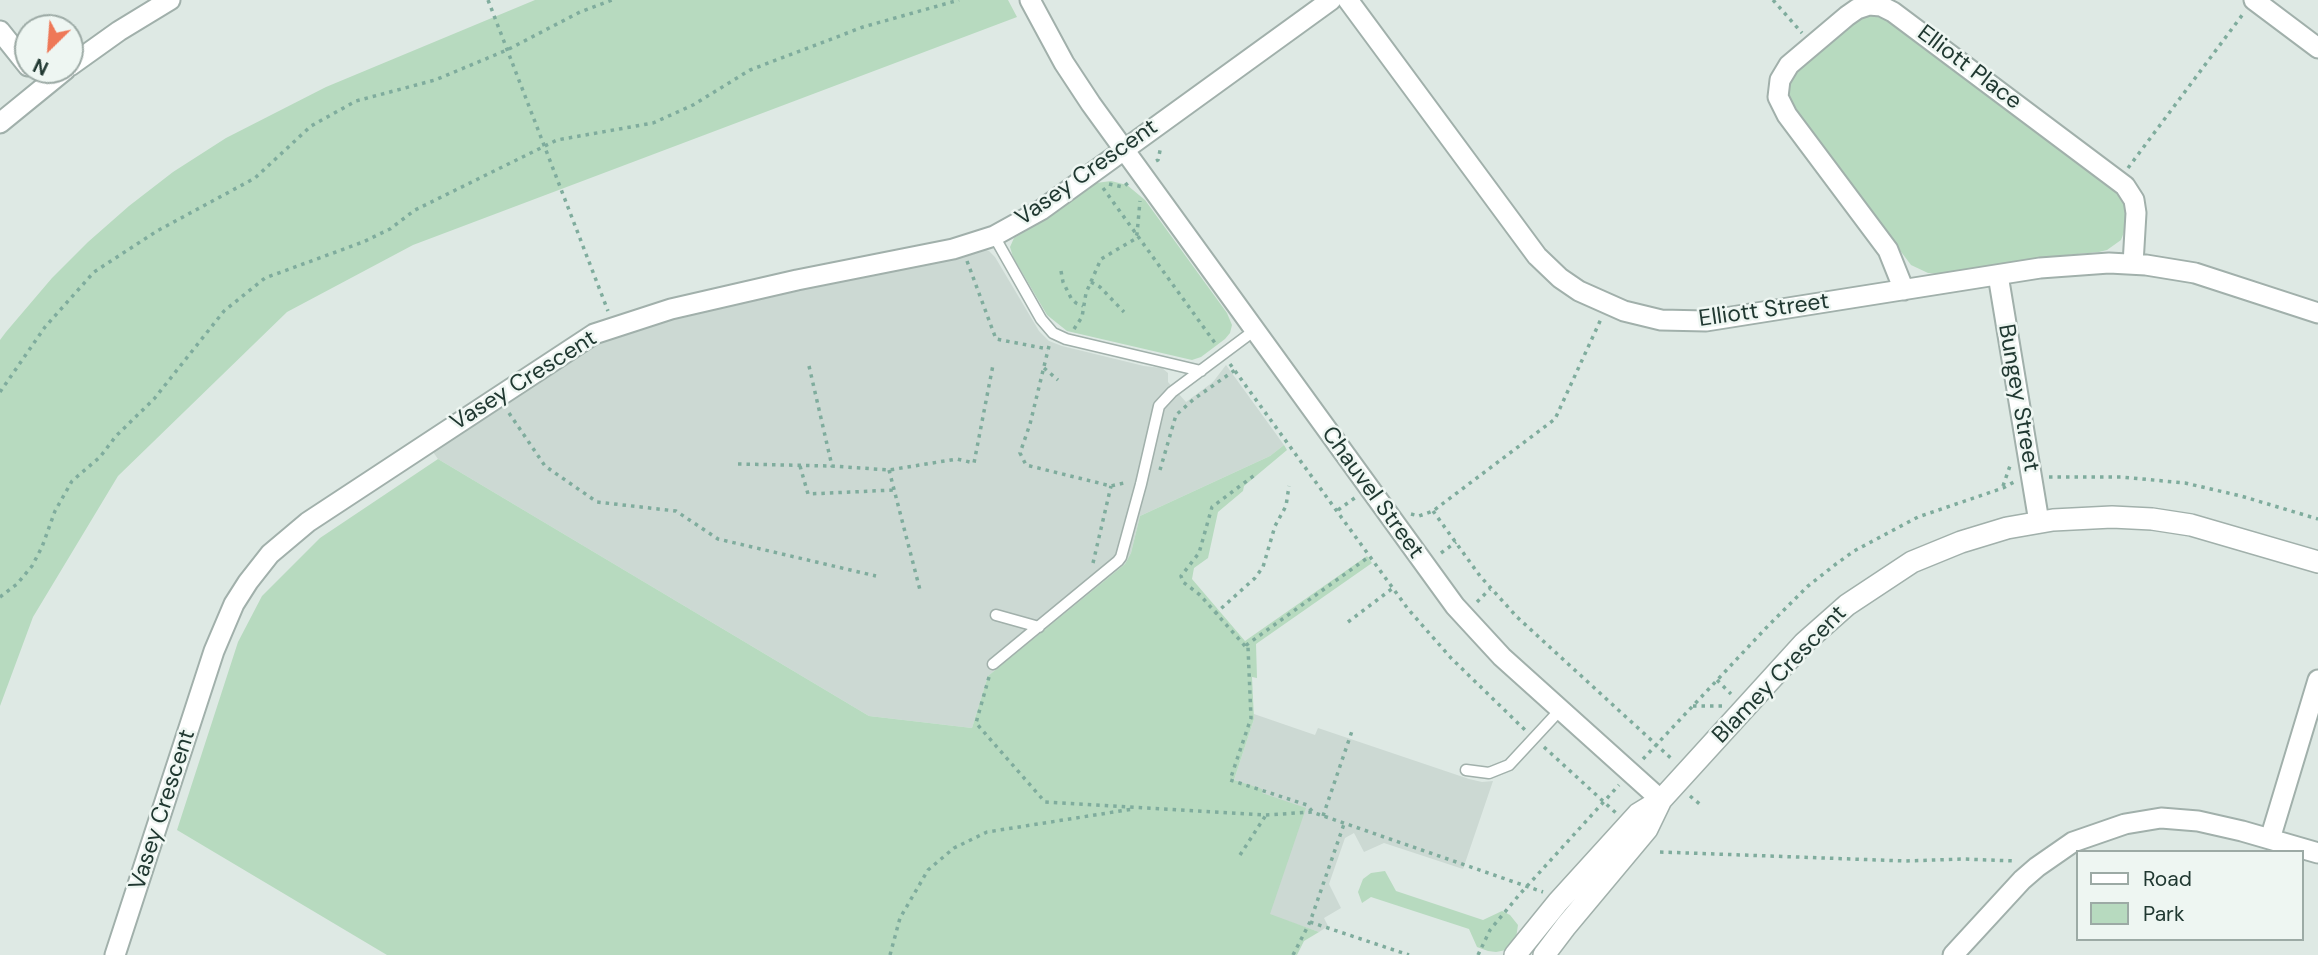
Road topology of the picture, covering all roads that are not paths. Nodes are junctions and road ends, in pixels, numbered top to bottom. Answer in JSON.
{"nodes":[{"id":1,"x":170,"y":0,"type":"edge"},
{"id":2,"x":1030,"y":0,"type":"edge"},
{"id":3,"x":1331,"y":0,"type":"edge"},
{"id":4,"x":1349,"y":0,"type":"edge"},
{"id":5,"x":2250,"y":5,"type":"edge"},
{"id":6,"x":0,"y":31,"type":"edge"},
{"id":7,"x":14,"y":48,"type":"edge"},
{"id":8,"x":2318,"y":48,"type":"edge"},
{"id":9,"x":84,"y":56,"type":"edge"},
{"id":10,"x":47,"y":84,"type":"edge"},
{"id":11,"x":44,"y":86,"type":"joint"},
{"id":12,"x":0,"y":123,"type":"edge"},
{"id":13,"x":1124,"y":149,"type":"junction"},
{"id":14,"x":994,"y":236,"type":"junction"},
{"id":15,"x":2133,"y":264,"type":"junction"},
{"id":16,"x":1997,"y":275,"type":"junction"},
{"id":17,"x":1904,"y":290,"type":"junction"},
{"id":18,"x":2318,"y":313,"type":"edge"},
{"id":19,"x":1255,"y":330,"type":"junction"},
{"id":20,"x":1201,"y":371,"type":"junction"},
{"id":21,"x":2039,"y":522,"type":"junction"},
{"id":22,"x":2318,"y":562,"type":"edge"},
{"id":23,"x":996,"y":615,"type":"dead end"},
{"id":24,"x":1039,"y":627,"type":"junction"},
{"id":25,"x":993,"y":664,"type":"road end"},
{"id":26,"x":2318,"y":680,"type":"edge"},
{"id":27,"x":1560,"y":710,"type":"junction"},
{"id":28,"x":1466,"y":770,"type":"dead end"},
{"id":29,"x":1661,"y":800,"type":"junction"},
{"id":30,"x":2270,"y":839,"type":"junction"},
{"id":31,"x":2318,"y":853,"type":"edge"},
{"id":32,"x":1581,"y":892,"type":"junction"},
{"id":33,"x":1534,"y":929,"type":"junction"},
{"id":34,"x":115,"y":955,"type":"edge"},
{"id":35,"x":1515,"y":955,"type":"edge"},
{"id":36,"x":1544,"y":955,"type":"edge"},
{"id":37,"x":1953,"y":955,"type":"edge"}],
"edges":[{"from":1,"to":9,"type":"street"},
{"from":2,"to":13,"type":"street","name":"Chauvel Street"},
{"from":3,"to":13,"type":"street","name":"Vasey Crescent"},
{"from":4,"to":17,"type":"street","name":"Elliott Street"},
{"from":5,"to":8,"type":"street"},
{"from":6,"to":7,"type":"street"},
{"from":10,"to":11,"type":"street"},
{"from":11,"to":12,"type":"street"},
{"from":13,"to":14,"type":"street","name":"Vasey Crescent"},
{"from":13,"to":19,"type":"street","name":"Chauvel Street"},
{"from":14,"to":20,"type":"lane"},
{"from":14,"to":34,"type":"street","name":"Vasey Crescent"},
{"from":15,"to":16,"type":"street","name":"Elliott Street"},
{"from":15,"to":17,"type":"street","name":"Elliott Place"},
{"from":15,"to":18,"type":"street","name":"Elliott Street"},
{"from":16,"to":17,"type":"street","name":"Elliott Street"},
{"from":16,"to":21,"type":"street","name":"Bungey Street"},
{"from":19,"to":20,"type":"lane"},
{"from":19,"to":27,"type":"street","name":"Chauvel Street"},
{"from":20,"to":24,"type":"lane"},
{"from":21,"to":22,"type":"street","name":"Blamey Crescent"},
{"from":21,"to":29,"type":"street","name":"Blamey Crescent"},
{"from":23,"to":24,"type":"lane"},
{"from":24,"to":25,"type":"lane"},
{"from":26,"to":30,"type":"street"},
{"from":27,"to":28,"type":"lane"},
{"from":27,"to":29,"type":"street","name":"Chauvel Street"},
{"from":29,"to":32,"type":"street","name":"Blamey Crescent"},
{"from":29,"to":32,"type":"street","name":"Blamey Crescent"},
{"from":30,"to":31,"type":"street"},
{"from":30,"to":37,"type":"street"},
{"from":32,"to":33,"type":"street","name":"Blamey Crescent"},
{"from":32,"to":36,"type":"street","name":"Blamey Crescent"},
{"from":33,"to":35,"type":"street","name":"Blamey Crescent"},
{"from":33,"to":36,"type":"street"}]}
